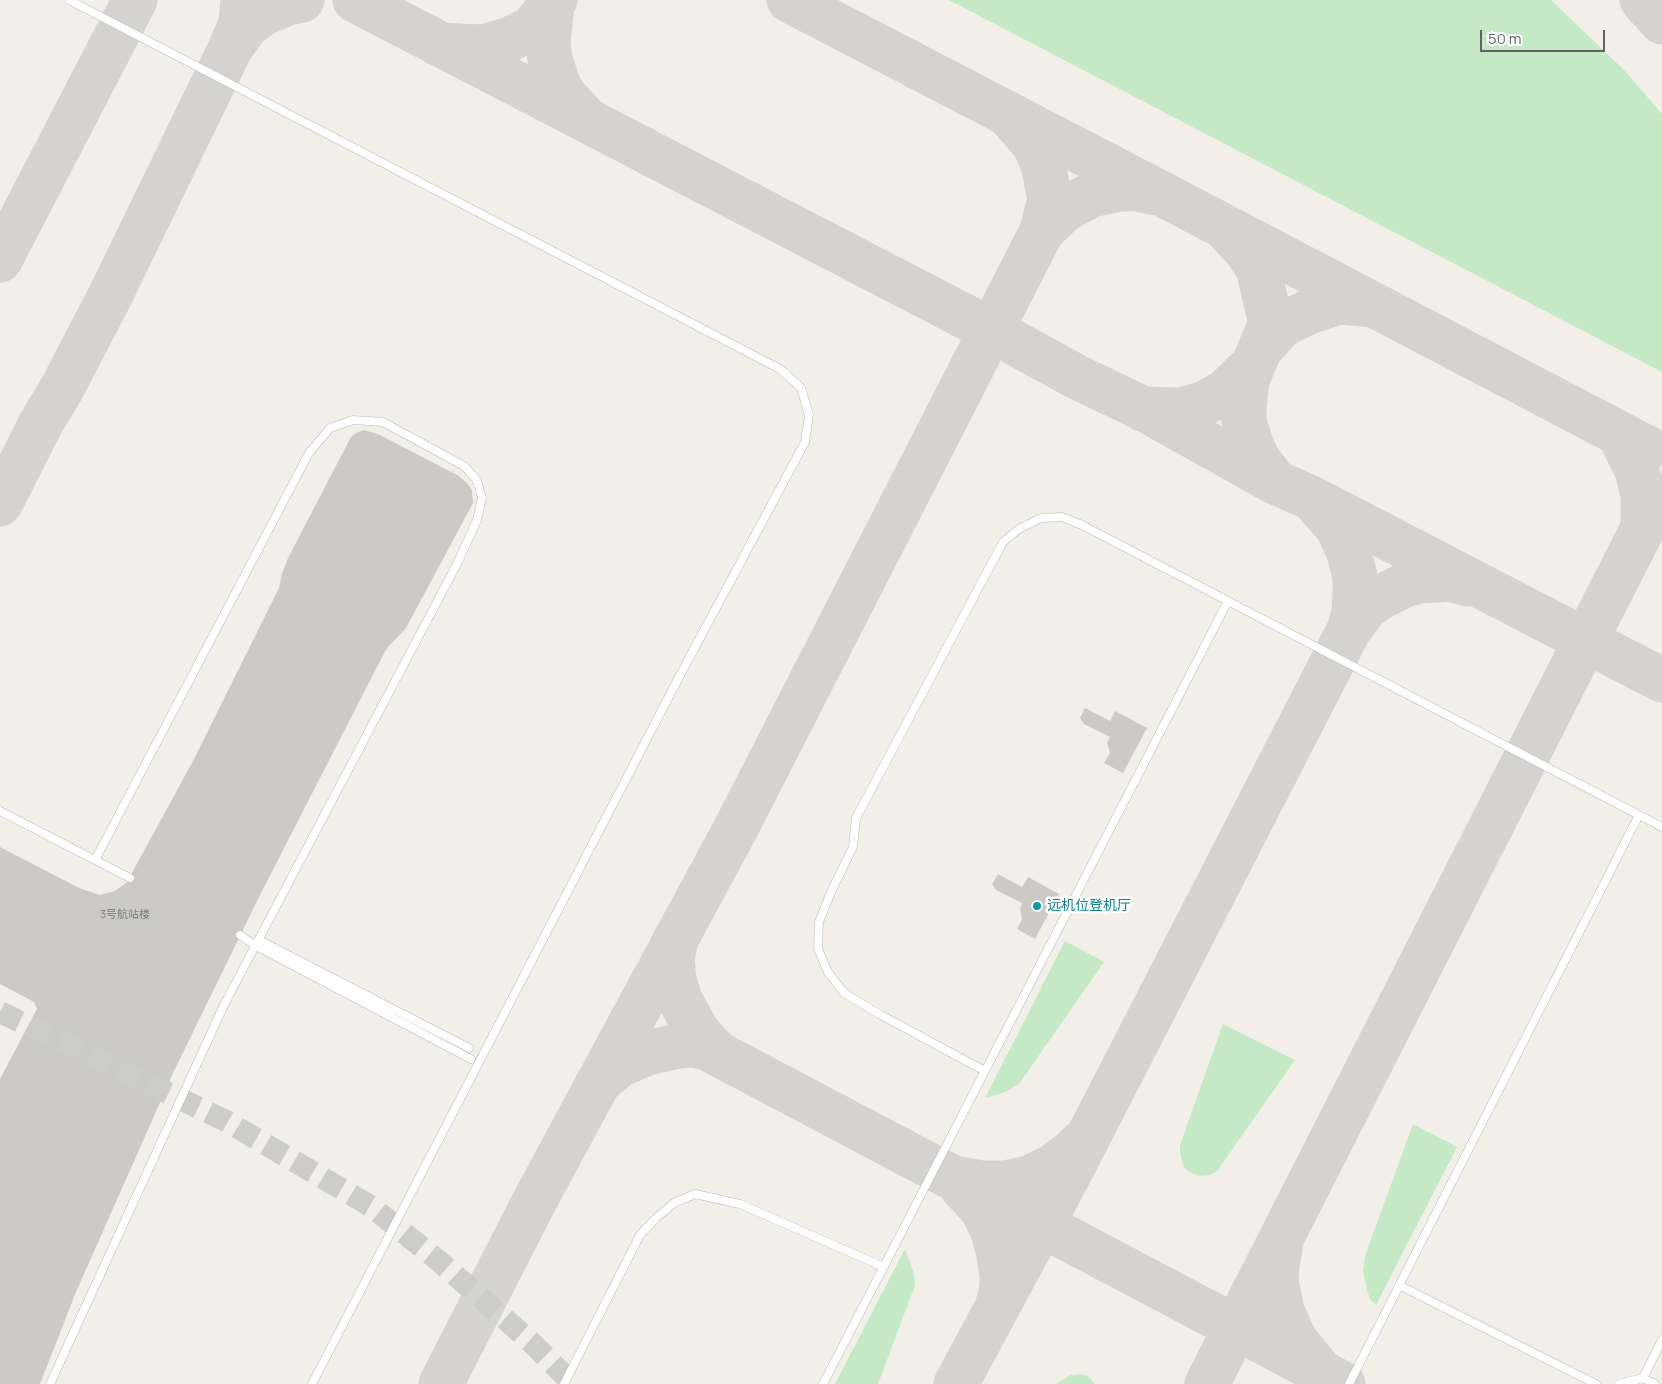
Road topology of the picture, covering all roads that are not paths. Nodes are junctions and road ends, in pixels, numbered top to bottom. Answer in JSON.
{"nodes":[{"id":1,"x":69,"y":0,"type":"edge"},
{"id":2,"x":1228,"y":601,"type":"junction"},
{"id":3,"x":0,"y":811,"type":"edge"},
{"id":4,"x":1639,"y":815,"type":"junction"},
{"id":5,"x":1662,"y":827,"type":"edge"},
{"id":6,"x":95,"y":860,"type":"junction"},
{"id":7,"x":130,"y":878,"type":"dead end"},
{"id":8,"x":240,"y":936,"type":"dead end"},
{"id":9,"x":258,"y":943,"type":"junction"},
{"id":10,"x":469,"y":1048,"type":"dead end"},
{"id":11,"x":472,"y":1059,"type":"dead end"},
{"id":12,"x":985,"y":1071,"type":"junction"},
{"id":13,"x":884,"y":1267,"type":"junction"},
{"id":14,"x":1399,"y":1285,"type":"junction"},
{"id":15,"x":1662,"y":1340,"type":"edge"},
{"id":16,"x":1643,"y":1378,"type":"junction"},
{"id":17,"x":50,"y":1384,"type":"edge"},
{"id":18,"x":312,"y":1384,"type":"edge"},
{"id":19,"x":564,"y":1384,"type":"edge"},
{"id":20,"x":823,"y":1384,"type":"edge"},
{"id":21,"x":1348,"y":1384,"type":"edge"},
{"id":22,"x":1596,"y":1384,"type":"edge"},
{"id":23,"x":1619,"y":1384,"type":"edge"},
{"id":24,"x":1655,"y":1384,"type":"edge"}],
"edges":[{"from":1,"to":18,"type":"lane"},
{"from":2,"to":4,"type":"lane"},
{"from":2,"to":12,"type":"lane"},
{"from":2,"to":12,"type":"lane"},
{"from":3,"to":6,"type":"lane"},
{"from":4,"to":5,"type":"lane"},
{"from":4,"to":14,"type":"lane"},
{"from":6,"to":7,"type":"lane"},
{"from":6,"to":9,"type":"lane"},
{"from":8,"to":9,"type":"lane"},
{"from":9,"to":10,"type":"lane"},
{"from":9,"to":11,"type":"lane"},
{"from":9,"to":17,"type":"lane"},
{"from":12,"to":13,"type":"lane"},
{"from":13,"to":19,"type":"lane"},
{"from":13,"to":20,"type":"lane"},
{"from":14,"to":21,"type":"lane"},
{"from":14,"to":22,"type":"lane"},
{"from":15,"to":16,"type":"lane"},
{"from":16,"to":23,"type":"lane"},
{"from":16,"to":24,"type":"lane"}]}
